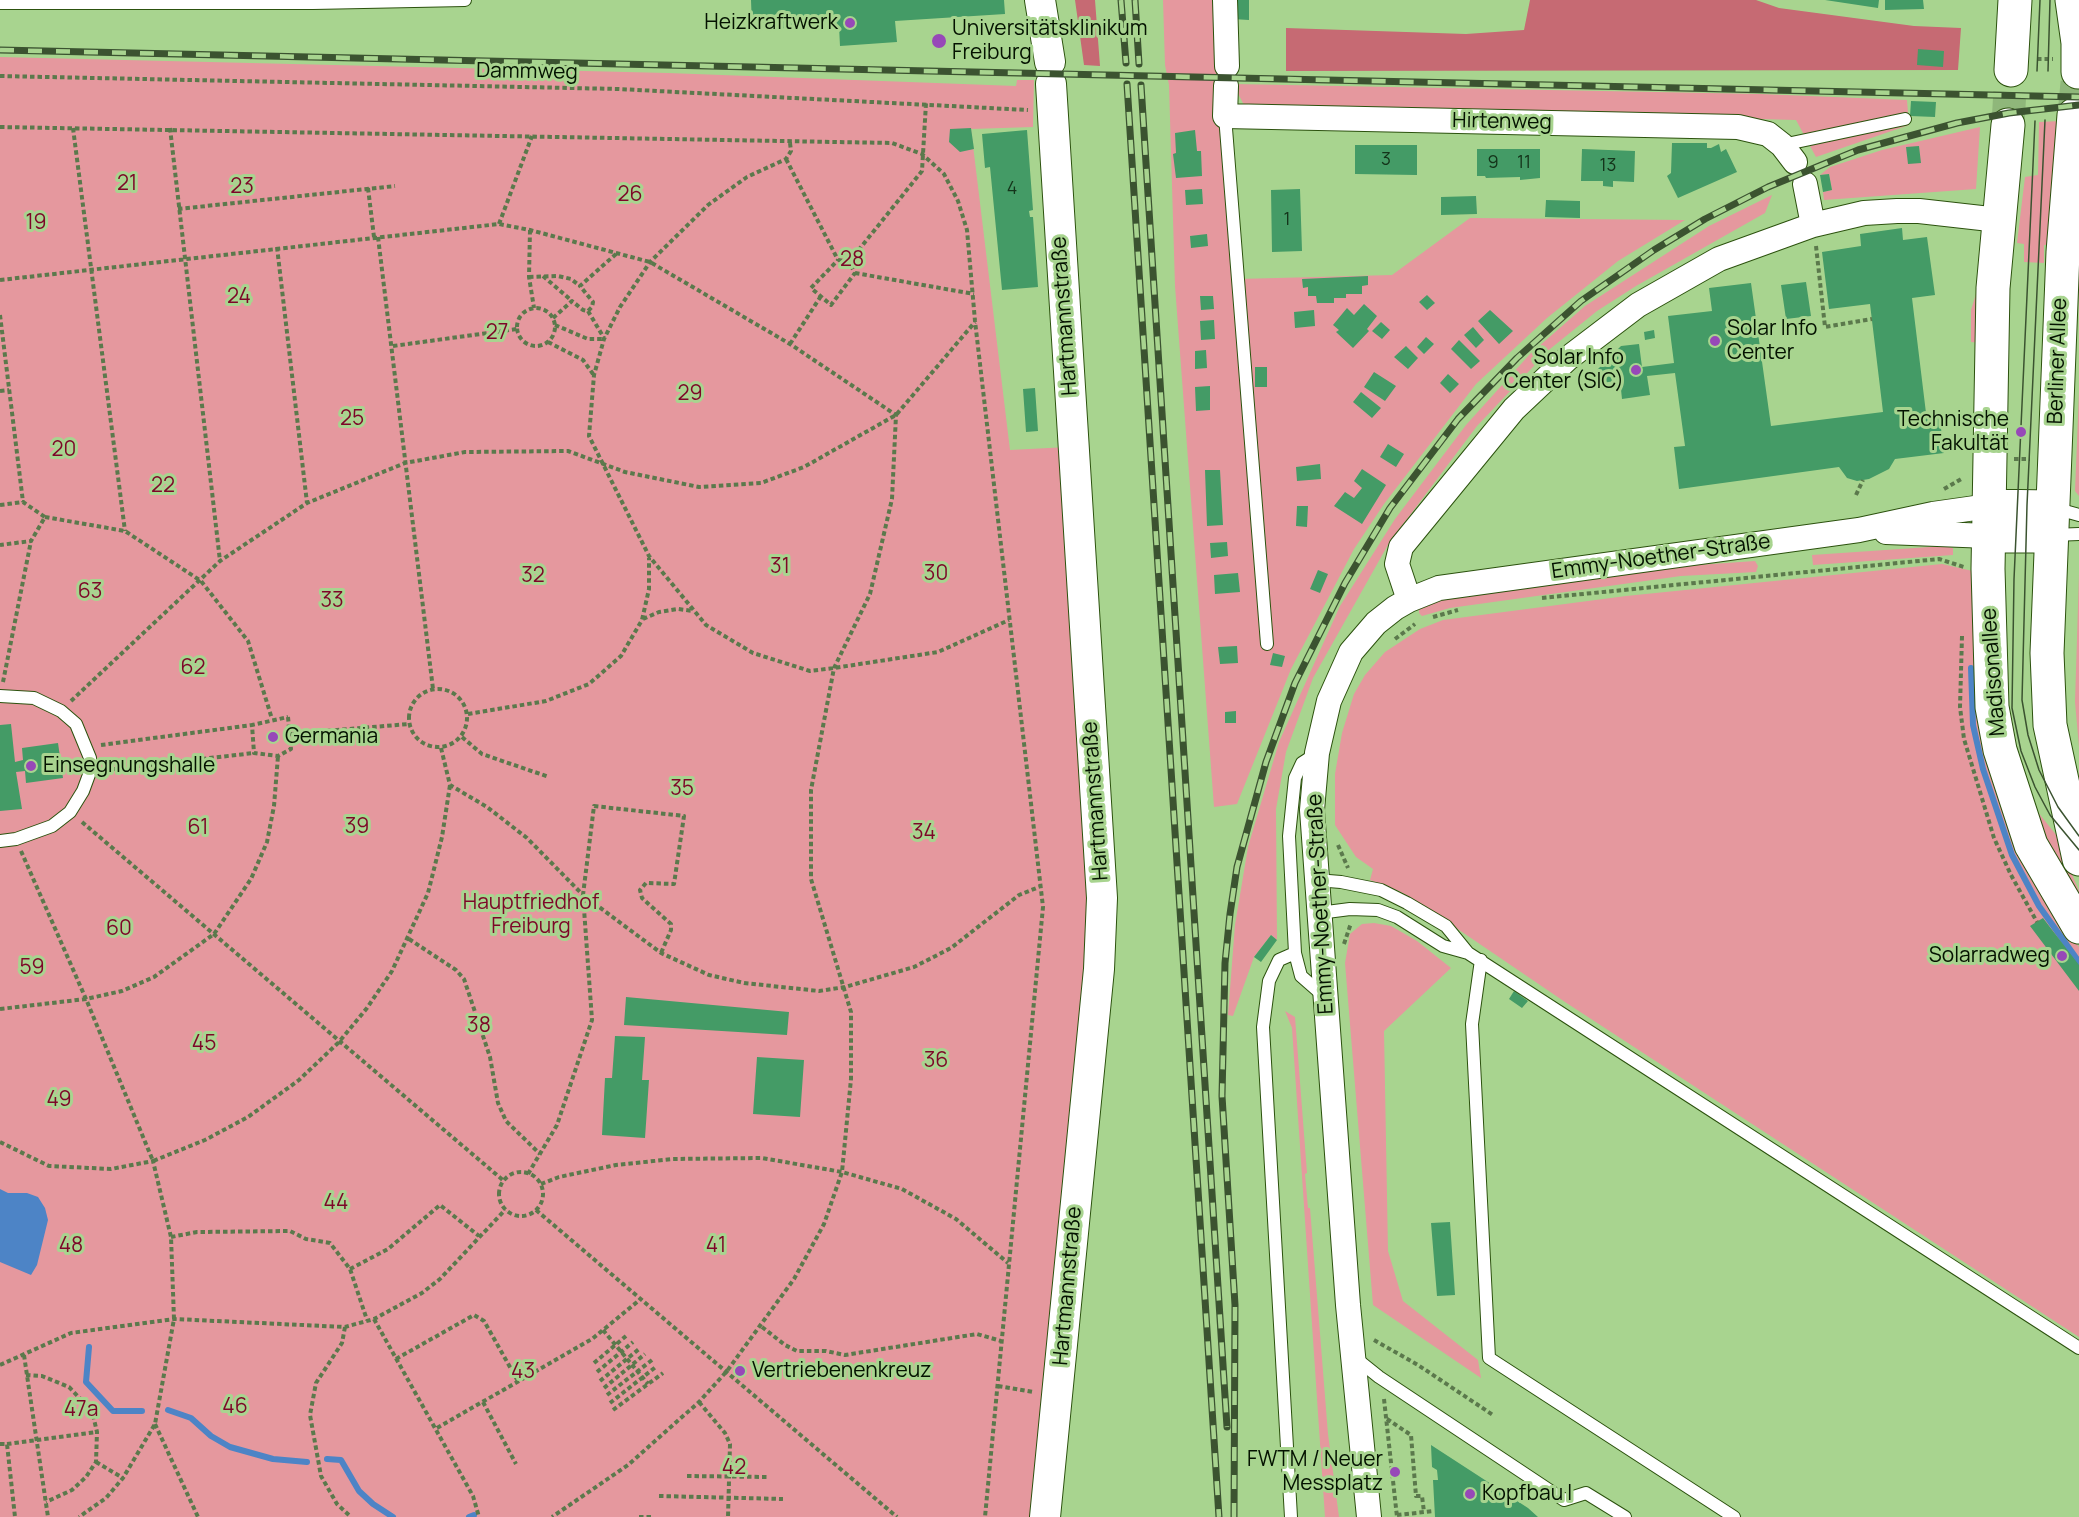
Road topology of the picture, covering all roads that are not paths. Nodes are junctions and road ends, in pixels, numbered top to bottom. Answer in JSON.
{"nodes":[{"id":1,"x":465,"y":0,"type":"edge"},
{"id":2,"x":1040,"y":0,"type":"edge"},
{"id":3,"x":1225,"y":0,"type":"edge"},
{"id":4,"x":2015,"y":0,"type":"edge"},
{"id":5,"x":67,"y":1,"type":"edge"},
{"id":6,"x":313,"y":2,"type":"edge"},
{"id":7,"x":0,"y":3,"type":"edge"},
{"id":8,"x":2075,"y":7,"type":"edge"},
{"id":9,"x":2078,"y":58,"type":"edge"},
{"id":10,"x":2012,"y":60,"type":"tunnel mouth"},
{"id":11,"x":2074,"y":115,"type":"dead end"},
{"id":12,"x":1225,"y":116,"type":"junction"},
{"id":13,"x":1905,"y":119,"type":"dead end"},
{"id":14,"x":2008,"y":125,"type":"tunnel mouth"},
{"id":15,"x":1789,"y":154,"type":"joint"},
{"id":16,"x":1805,"y":184,"type":"dead end"},
{"id":17,"x":1999,"y":220,"type":"junction"},
{"id":18,"x":1813,"y":225,"type":"junction"},
{"id":19,"x":1989,"y":521,"type":"junction"},
{"id":20,"x":2065,"y":523,"type":"edge"},
{"id":21,"x":1409,"y":600,"type":"junction"},
{"id":22,"x":1267,"y":644,"type":"dead end"},
{"id":23,"x":0,"y":696,"type":"edge"},
{"id":24,"x":1317,"y":753,"type":"junction"},
{"id":25,"x":0,"y":841,"type":"edge"},
{"id":26,"x":2079,"y":860,"type":"edge"},
{"id":27,"x":1317,"y":880,"type":"junction"},
{"id":28,"x":1318,"y":913,"type":"junction"},
{"id":29,"x":2079,"y":927,"type":"edge"},
{"id":30,"x":1295,"y":952,"type":"junction"},
{"id":31,"x":1468,"y":953,"type":"junction"},
{"id":32,"x":1481,"y":960,"type":"junction"},
{"id":33,"x":1326,"y":998,"type":"junction"},
{"id":34,"x":2079,"y":1348,"type":"edge"},
{"id":35,"x":1353,"y":1357,"type":"junction"},
{"id":36,"x":1045,"y":1517,"type":"edge"},
{"id":37,"x":1291,"y":1517,"type":"edge"},
{"id":38,"x":1369,"y":1517,"type":"edge"},
{"id":39,"x":1624,"y":1517,"type":"edge"},
{"id":40,"x":1734,"y":1517,"type":"edge"}],
"edges":[{"from":1,"to":6,"type":"lane"},
{"from":2,"to":36,"type":"street","name":"Hartmannstraße"},
{"from":3,"to":12,"type":"street"},
{"from":4,"to":10,"type":"main road"},
{"from":5,"to":6,"type":"lane"},
{"from":5,"to":7,"type":"lane"},
{"from":8,"to":9,"type":"main road"},
{"from":11,"to":20,"type":"main road","name":"Berliner Allee"},
{"from":12,"to":15,"type":"street","name":"Hirtenweg"},
{"from":12,"to":22,"type":"lane"},
{"from":13,"to":15,"type":"lane"},
{"from":14,"to":17,"type":"main road"},
{"from":16,"to":18,"type":"street"},
{"from":17,"to":18,"type":"street"},
{"from":17,"to":19,"type":"main road"},
{"from":18,"to":21,"type":"street"},
{"from":19,"to":20,"type":"main road"},
{"from":19,"to":21,"type":"street","name":"Emmy-Noether-Straße"},
{"from":19,"to":29,"type":"main road","name":"Madisonallee"},
{"from":20,"to":26,"type":"main road"},
{"from":21,"to":24,"type":"street","name":"Emmy-Noether-Straße"},
{"from":23,"to":25,"type":"lane"},
{"from":24,"to":27,"type":"street","name":"Emmy-Noether-Straße"},
{"from":24,"to":30,"type":"lane"},
{"from":27,"to":28,"type":"street","name":"Emmy-Noether-Straße"},
{"from":27,"to":31,"type":"lane"},
{"from":28,"to":31,"type":"lane"},
{"from":28,"to":33,"type":"street","name":"Emmy-Noether-Straße"},
{"from":30,"to":33,"type":"lane"},
{"from":30,"to":37,"type":"lane"},
{"from":31,"to":32,"type":"lane"},
{"from":32,"to":34,"type":"lane"},
{"from":32,"to":40,"type":"lane"},
{"from":33,"to":35,"type":"street","name":"Emmy-Noether-Straße"},
{"from":35,"to":38,"type":"street","name":"Emmy-Noether-Straße"},
{"from":35,"to":39,"type":"lane"}]}
